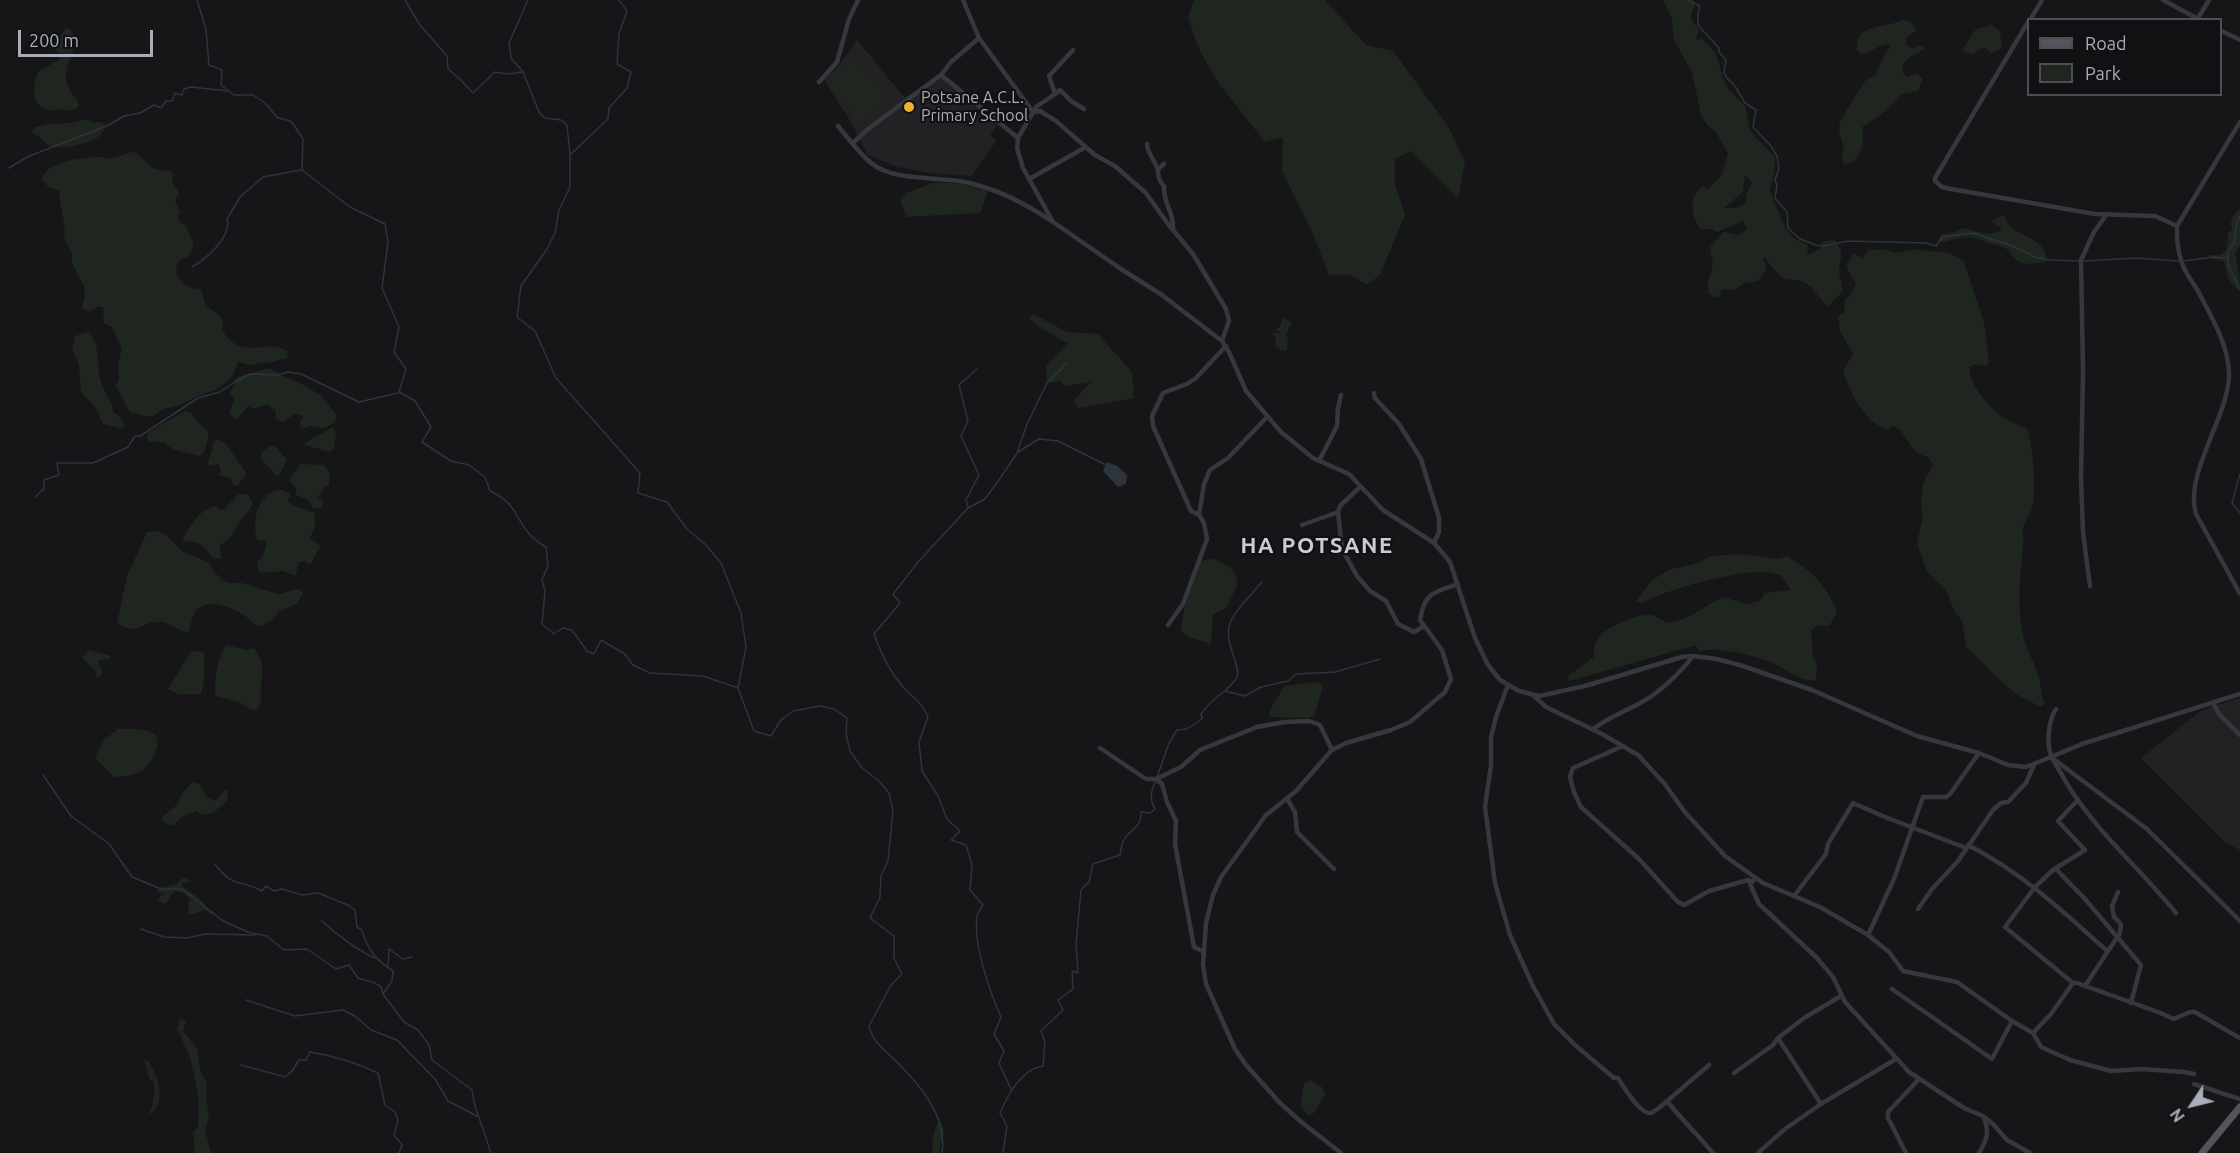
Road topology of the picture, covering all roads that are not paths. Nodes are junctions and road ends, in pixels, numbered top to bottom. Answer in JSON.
{"nodes":[{"id":1,"x":858,"y":0,"type":"edge"},
{"id":2,"x":963,"y":0,"type":"edge"},
{"id":3,"x":2042,"y":0,"type":"edge"},
{"id":4,"x":2163,"y":0,"type":"edge"},
{"id":5,"x":2209,"y":0,"type":"edge"},
{"id":6,"x":2031,"y":18,"type":"edge"},
{"id":7,"x":2197,"y":18,"type":"edge"},
{"id":8,"x":2200,"y":18,"type":"edge"},
{"id":9,"x":2027,"y":24,"type":"edge"},
{"id":10,"x":2222,"y":31,"type":"edge"},
{"id":11,"x":979,"y":38,"type":"junction"},
{"id":12,"x":2240,"y":40,"type":"edge"},
{"id":13,"x":1073,"y":50,"type":"dead end"},
{"id":14,"x":941,"y":75,"type":"junction"},
{"id":15,"x":819,"y":82,"type":"dead end"},
{"id":16,"x":1055,"y":94,"type":"junction"},
{"id":17,"x":1084,"y":109,"type":"dead end"},
{"id":18,"x":1033,"y":112,"type":"junction"},
{"id":19,"x":2240,"y":122,"type":"edge"},
{"id":20,"x":838,"y":126,"type":"dead end"},
{"id":21,"x":1018,"y":138,"type":"junction"},
{"id":22,"x":853,"y":143,"type":"junction"},
{"id":23,"x":1148,"y":144,"type":"dead end"},
{"id":24,"x":1086,"y":147,"type":"junction"},
{"id":25,"x":1164,"y":164,"type":"dead end"},
{"id":26,"x":1158,"y":169,"type":"junction"},
{"id":27,"x":1029,"y":178,"type":"junction"},
{"id":28,"x":2107,"y":214,"type":"junction"},
{"id":29,"x":1053,"y":222,"type":"junction"},
{"id":30,"x":2177,"y":226,"type":"junction"},
{"id":31,"x":1173,"y":228,"type":"junction"},
{"id":32,"x":1221,"y":341,"type":"junction"},
{"id":33,"x":1226,"y":346,"type":"junction"},
{"id":34,"x":1374,"y":393,"type":"dead end"},
{"id":35,"x":1341,"y":395,"type":"dead end"},
{"id":36,"x":1267,"y":417,"type":"junction"},
{"id":37,"x":1318,"y":461,"type":"junction"},
{"id":38,"x":1360,"y":486,"type":"junction"},
{"id":39,"x":1338,"y":512,"type":"junction"},
{"id":40,"x":1199,"y":515,"type":"junction"},
{"id":41,"x":1302,"y":525,"type":"dead end"},
{"id":42,"x":1434,"y":543,"type":"junction"},
{"id":43,"x":1458,"y":584,"type":"junction"},
{"id":44,"x":2090,"y":586,"type":"dead end"},
{"id":45,"x":2240,"y":594,"type":"edge"},
{"id":46,"x":1168,"y":625,"type":"dead end"},
{"id":47,"x":1424,"y":626,"type":"junction"},
{"id":48,"x":1693,"y":656,"type":"junction"},
{"id":49,"x":1508,"y":686,"type":"junction"},
{"id":50,"x":2240,"y":694,"type":"edge"},
{"id":51,"x":1533,"y":695,"type":"junction"},
{"id":52,"x":2213,"y":703,"type":"junction"},
{"id":53,"x":2056,"y":709,"type":"dead end"},
{"id":54,"x":1593,"y":729,"type":"junction"},
{"id":55,"x":2240,"y":735,"type":"edge"},
{"id":56,"x":1623,"y":747,"type":"junction"},
{"id":57,"x":1100,"y":748,"type":"dead end"},
{"id":58,"x":1332,"y":750,"type":"junction"},
{"id":59,"x":1979,"y":753,"type":"junction"},
{"id":60,"x":2051,"y":757,"type":"junction"},
{"id":61,"x":2034,"y":765,"type":"junction"},
{"id":62,"x":1156,"y":779,"type":"junction"},
{"id":63,"x":1287,"y":799,"type":"junction"},
{"id":64,"x":2077,"y":801,"type":"junction"},
{"id":65,"x":1913,"y":828,"type":"junction"},
{"id":66,"x":1967,"y":847,"type":"junction"},
{"id":67,"x":1334,"y":869,"type":"dead end"},
{"id":68,"x":2056,"y":869,"type":"junction"},
{"id":69,"x":1754,"y":880,"type":"junction"},
{"id":70,"x":2035,"y":887,"type":"junction"},
{"id":71,"x":2118,"y":892,"type":"dead end"},
{"id":72,"x":1794,"y":896,"type":"junction"},
{"id":73,"x":1918,"y":909,"type":"dead end"},
{"id":74,"x":2176,"y":913,"type":"dead end"},
{"id":75,"x":2240,"y":921,"type":"edge"},
{"id":76,"x":1868,"y":935,"type":"junction"},
{"id":77,"x":2117,"y":938,"type":"junction"},
{"id":78,"x":1203,"y":951,"type":"junction"},
{"id":79,"x":2107,"y":951,"type":"junction"},
{"id":80,"x":2073,"y":983,"type":"junction"},
{"id":81,"x":2085,"y":987,"type":"junction"},
{"id":82,"x":1892,"y":989,"type":"dead end"},
{"id":83,"x":1841,"y":996,"type":"junction"},
{"id":84,"x":2131,"y":1003,"type":"junction"},
{"id":85,"x":2012,"y":1021,"type":"junction"},
{"id":86,"x":2032,"y":1033,"type":"junction"},
{"id":87,"x":1778,"y":1038,"type":"junction"},
{"id":88,"x":2240,"y":1038,"type":"edge"},
{"id":89,"x":1896,"y":1059,"type":"junction"},
{"id":90,"x":1709,"y":1065,"type":"dead end"},
{"id":91,"x":1734,"y":1073,"type":"dead end"},
{"id":92,"x":2194,"y":1074,"type":"dead end"},
{"id":93,"x":1919,"y":1080,"type":"junction"},
{"id":94,"x":2194,"y":1084,"type":"dead end"},
{"id":95,"x":2240,"y":1099,"type":"edge"},
{"id":96,"x":1667,"y":1101,"type":"junction"},
{"id":97,"x":1821,"y":1104,"type":"junction"},
{"id":98,"x":2240,"y":1107,"type":"edge"},
{"id":99,"x":1983,"y":1116,"type":"junction"},
{"id":100,"x":1341,"y":1153,"type":"edge"},
{"id":101,"x":1713,"y":1153,"type":"edge"},
{"id":102,"x":1758,"y":1153,"type":"edge"},
{"id":103,"x":1906,"y":1153,"type":"edge"},
{"id":104,"x":1979,"y":1153,"type":"edge"},
{"id":105,"x":2030,"y":1153,"type":"edge"},
{"id":106,"x":2202,"y":1153,"type":"edge"}],
"edges":[{"from":1,"to":15,"type":"street"},
{"from":2,"to":11,"type":"street"},
{"from":3,"to":6,"type":"street"},
{"from":4,"to":7,"type":"street"},
{"from":5,"to":8,"type":"street"},
{"from":9,"to":28,"type":"street"},
{"from":10,"to":12,"type":"street"},
{"from":11,"to":14,"type":"street"},
{"from":11,"to":18,"type":"street"},
{"from":13,"to":16,"type":"street"},
{"from":14,"to":21,"type":"street"},
{"from":14,"to":22,"type":"street"},
{"from":16,"to":17,"type":"street"},
{"from":16,"to":18,"type":"street"},
{"from":18,"to":21,"type":"street"},
{"from":18,"to":24,"type":"street"},
{"from":19,"to":30,"type":"street"},
{"from":20,"to":22,"type":"street"},
{"from":21,"to":27,"type":"street"},
{"from":22,"to":29,"type":"street"},
{"from":23,"to":26,"type":"street"},
{"from":24,"to":27,"type":"street"},
{"from":24,"to":31,"type":"street"},
{"from":25,"to":26,"type":"street"},
{"from":26,"to":31,"type":"street"},
{"from":27,"to":29,"type":"street"},
{"from":28,"to":30,"type":"street"},
{"from":28,"to":44,"type":"street"},
{"from":29,"to":32,"type":"street"},
{"from":30,"to":45,"type":"street"},
{"from":31,"to":32,"type":"street"},
{"from":32,"to":33,"type":"street"},
{"from":33,"to":36,"type":"street"},
{"from":33,"to":40,"type":"street"},
{"from":34,"to":42,"type":"street"},
{"from":35,"to":37,"type":"street"},
{"from":36,"to":37,"type":"street"},
{"from":36,"to":40,"type":"street"},
{"from":37,"to":38,"type":"street"},
{"from":38,"to":39,"type":"street"},
{"from":38,"to":42,"type":"street"},
{"from":39,"to":41,"type":"street"},
{"from":39,"to":47,"type":"street"},
{"from":40,"to":46,"type":"street"},
{"from":42,"to":43,"type":"street"},
{"from":43,"to":47,"type":"street"},
{"from":43,"to":49,"type":"street"},
{"from":47,"to":58,"type":"street"},
{"from":48,"to":51,"type":"street"},
{"from":48,"to":54,"type":"street"},
{"from":48,"to":59,"type":"street"},
{"from":49,"to":51,"type":"street"},
{"from":49,"to":96,"type":"street"},
{"from":50,"to":52,"type":"street"},
{"from":51,"to":54,"type":"street"},
{"from":52,"to":55,"type":"street"},
{"from":52,"to":60,"type":"street"},
{"from":53,"to":60,"type":"street"},
{"from":54,"to":56,"type":"street"},
{"from":56,"to":69,"type":"street"},
{"from":56,"to":69,"type":"street"},
{"from":57,"to":62,"type":"street"},
{"from":58,"to":62,"type":"street"},
{"from":58,"to":63,"type":"street"},
{"from":59,"to":61,"type":"street"},
{"from":59,"to":65,"type":"street"},
{"from":60,"to":61,"type":"street"},
{"from":60,"to":64,"type":"street"},
{"from":60,"to":75,"type":"street"},
{"from":61,"to":66,"type":"street"},
{"from":62,"to":78,"type":"street"},
{"from":63,"to":67,"type":"street"},
{"from":63,"to":78,"type":"street"},
{"from":64,"to":68,"type":"street"},
{"from":64,"to":74,"type":"street"},
{"from":65,"to":66,"type":"street"},
{"from":65,"to":72,"type":"street"},
{"from":65,"to":76,"type":"street"},
{"from":66,"to":70,"type":"street"},
{"from":66,"to":73,"type":"street"},
{"from":68,"to":70,"type":"street"},
{"from":68,"to":77,"type":"street"},
{"from":69,"to":72,"type":"street"},
{"from":69,"to":83,"type":"street"},
{"from":70,"to":79,"type":"street"},
{"from":70,"to":80,"type":"street"},
{"from":71,"to":77,"type":"street"},
{"from":72,"to":76,"type":"street"},
{"from":76,"to":85,"type":"street"},
{"from":77,"to":79,"type":"street"},
{"from":77,"to":84,"type":"street"},
{"from":78,"to":100,"type":"street"},
{"from":79,"to":81,"type":"street"},
{"from":80,"to":81,"type":"street"},
{"from":80,"to":86,"type":"street"},
{"from":81,"to":84,"type":"street"},
{"from":82,"to":85,"type":"street"},
{"from":83,"to":87,"type":"street"},
{"from":83,"to":89,"type":"street"},
{"from":84,"to":88,"type":"street"},
{"from":85,"to":86,"type":"street"},
{"from":86,"to":92,"type":"street"},
{"from":87,"to":91,"type":"street"},
{"from":87,"to":97,"type":"street"},
{"from":89,"to":93,"type":"street"},
{"from":89,"to":97,"type":"street"},
{"from":90,"to":96,"type":"street"},
{"from":93,"to":99,"type":"street"},
{"from":93,"to":103,"type":"street"},
{"from":94,"to":95,"type":"street"},
{"from":96,"to":101,"type":"street"},
{"from":97,"to":102,"type":"street"},
{"from":98,"to":106,"type":"main road"},
{"from":99,"to":104,"type":"street"},
{"from":99,"to":105,"type":"street"}]}
